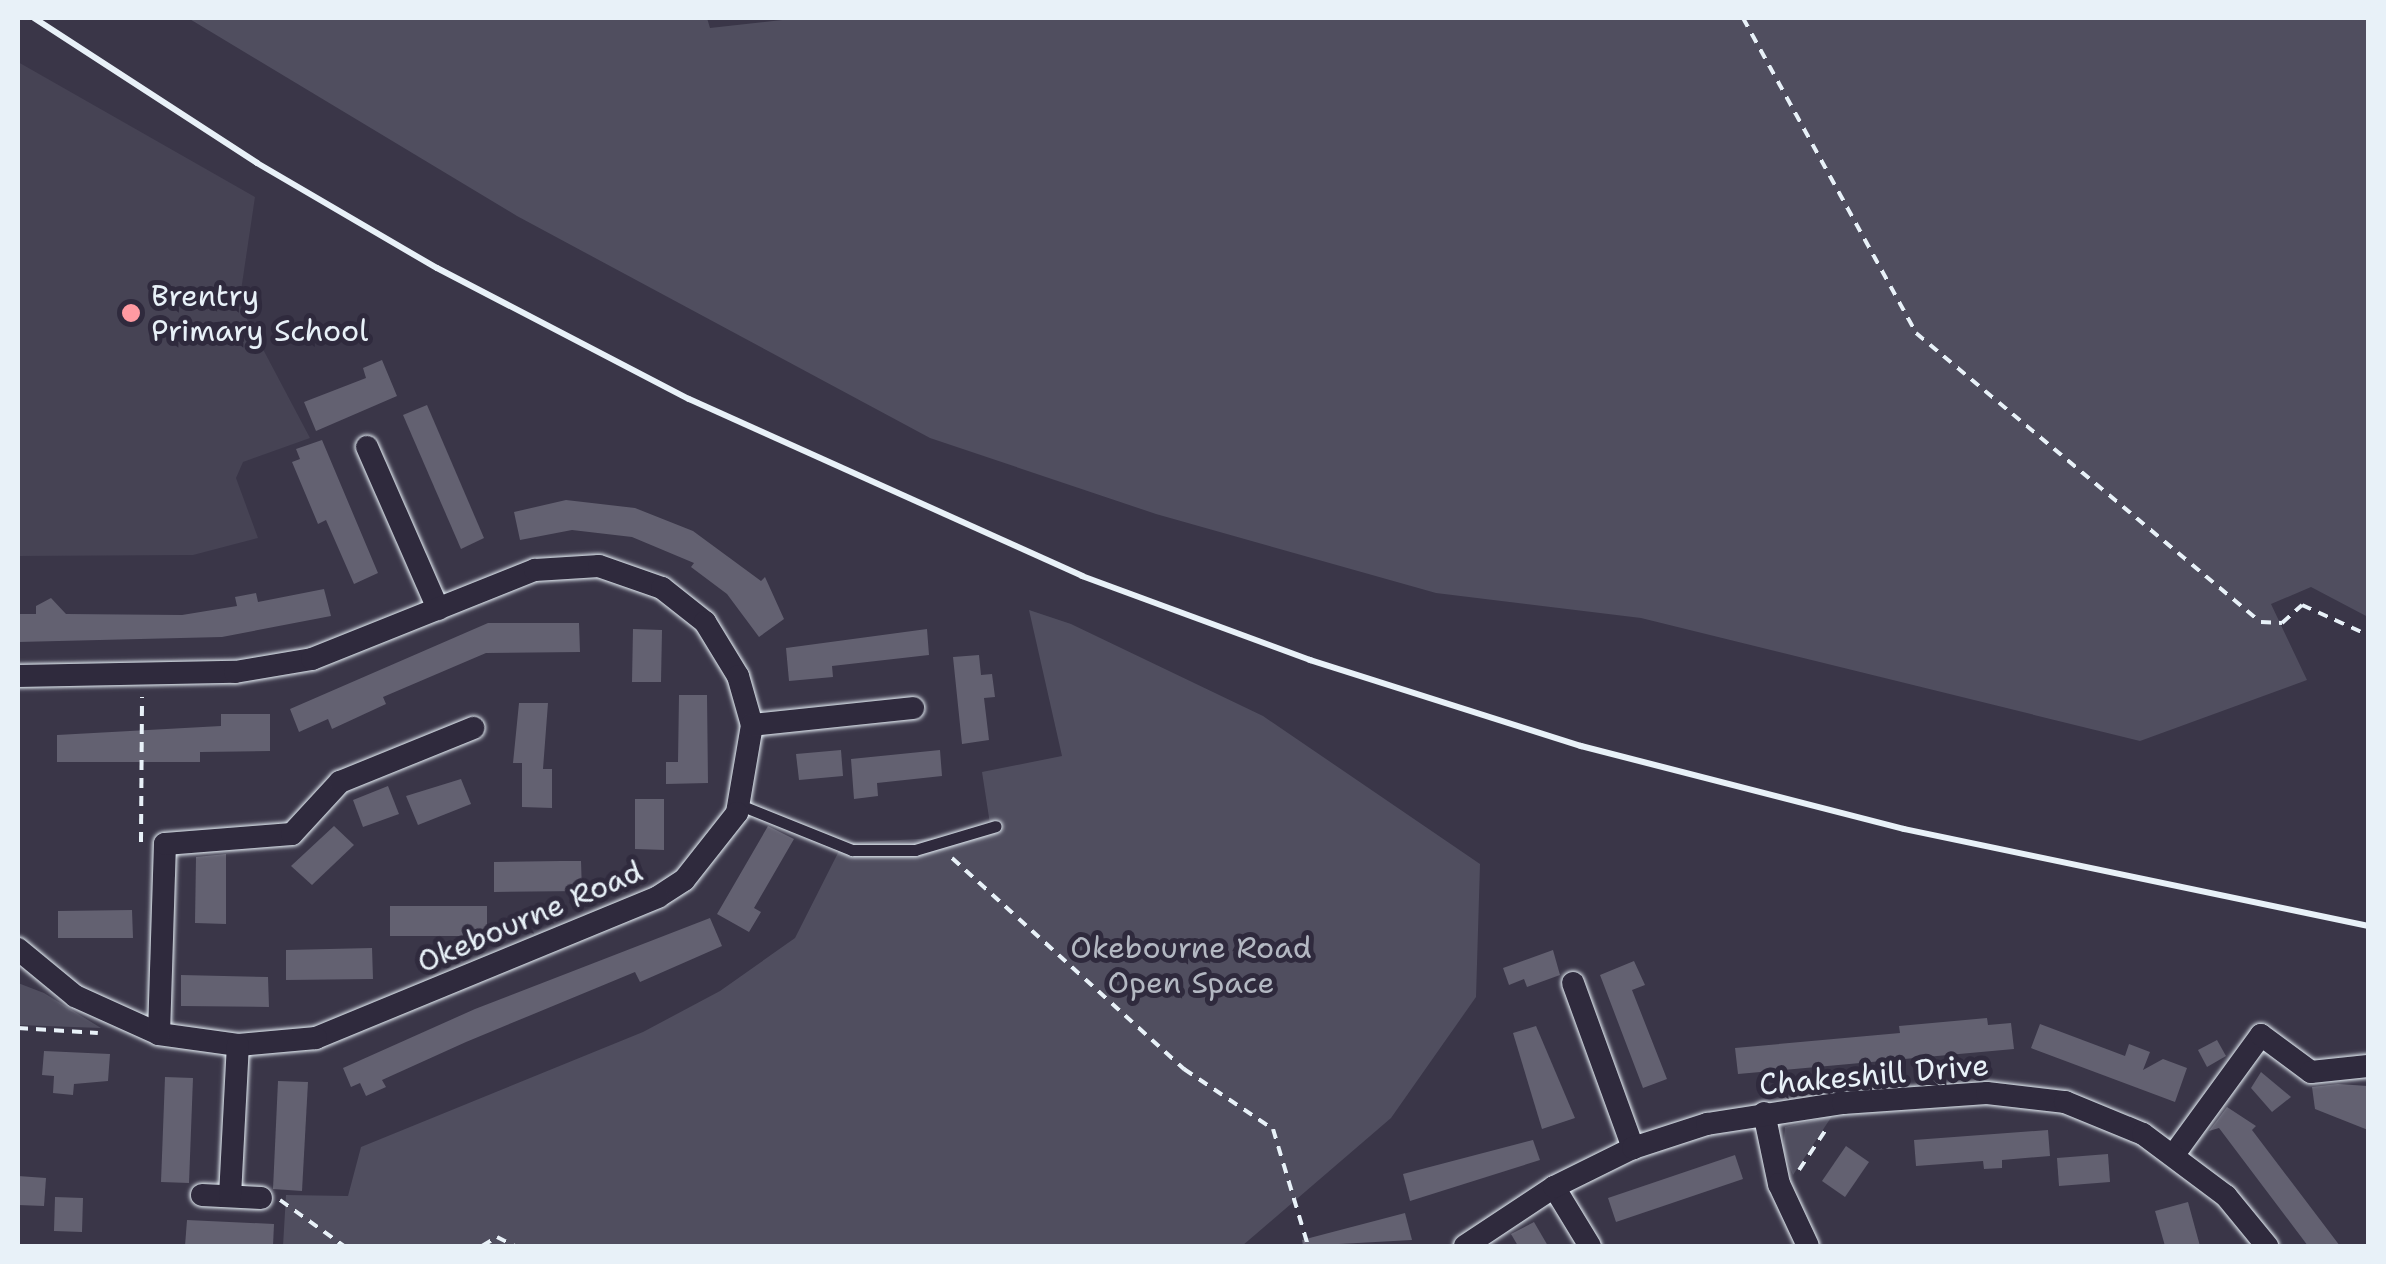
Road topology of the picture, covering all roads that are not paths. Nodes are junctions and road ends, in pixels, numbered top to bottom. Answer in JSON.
{"nodes":[{"id":1,"x":368,"y":447,"type":"dead end"},
{"id":2,"x":438,"y":609,"type":"junction"},
{"id":3,"x":18,"y":676,"type":"edge"},
{"id":4,"x":912,"y":708,"type":"dead end"},
{"id":5,"x":752,"y":725,"type":"junction"},
{"id":6,"x":473,"y":728,"type":"dead end"},
{"id":7,"x":740,"y":805,"type":"junction"},
{"id":8,"x":996,"y":826,"type":"dead end"},
{"id":9,"x":18,"y":949,"type":"edge"},
{"id":10,"x":1573,"y":983,"type":"dead end"},
{"id":11,"x":160,"y":1034,"type":"junction"},
{"id":12,"x":238,"y":1045,"type":"junction"},
{"id":13,"x":2368,"y":1066,"type":"edge"},
{"id":14,"x":1764,"y":1113,"type":"junction"},
{"id":15,"x":1633,"y":1148,"type":"junction"},
{"id":16,"x":2175,"y":1153,"type":"junction"},
{"id":17,"x":1554,"y":1187,"type":"junction"},
{"id":18,"x":202,"y":1194,"type":"dead end"},
{"id":19,"x":230,"y":1196,"type":"junction"},
{"id":20,"x":262,"y":1198,"type":"road end"},
{"id":21,"x":1465,"y":1246,"type":"edge"},
{"id":22,"x":1590,"y":1246,"type":"edge"},
{"id":23,"x":1808,"y":1246,"type":"edge"},
{"id":24,"x":2267,"y":1246,"type":"edge"}],
"edges":[{"from":1,"to":2,"type":"street"},
{"from":2,"to":3,"type":"street","name":"Okebourne Road"},
{"from":2,"to":5,"type":"street","name":"Okebourne Road"},
{"from":4,"to":5,"type":"street"},
{"from":5,"to":7,"type":"street","name":"Okebourne Road"},
{"from":6,"to":11,"type":"street"},
{"from":7,"to":8,"type":"lane"},
{"from":7,"to":12,"type":"street","name":"Okebourne Road"},
{"from":9,"to":11,"type":"street","name":"Okebourne Road"},
{"from":10,"to":15,"type":"street"},
{"from":11,"to":12,"type":"street","name":"Okebourne Road"},
{"from":12,"to":19,"type":"street"},
{"from":13,"to":16,"type":"street"},
{"from":14,"to":15,"type":"street","name":"Chakeshill Drive"},
{"from":14,"to":16,"type":"street","name":"Chakeshill Drive"},
{"from":14,"to":23,"type":"street"},
{"from":15,"to":17,"type":"street","name":"Chakeshill Drive"},
{"from":16,"to":24,"type":"street","name":"Chakeshill Drive"},
{"from":17,"to":21,"type":"street","name":"Chakeshill Drive"},
{"from":17,"to":22,"type":"street"},
{"from":18,"to":19,"type":"street"},
{"from":19,"to":20,"type":"street"}]}
